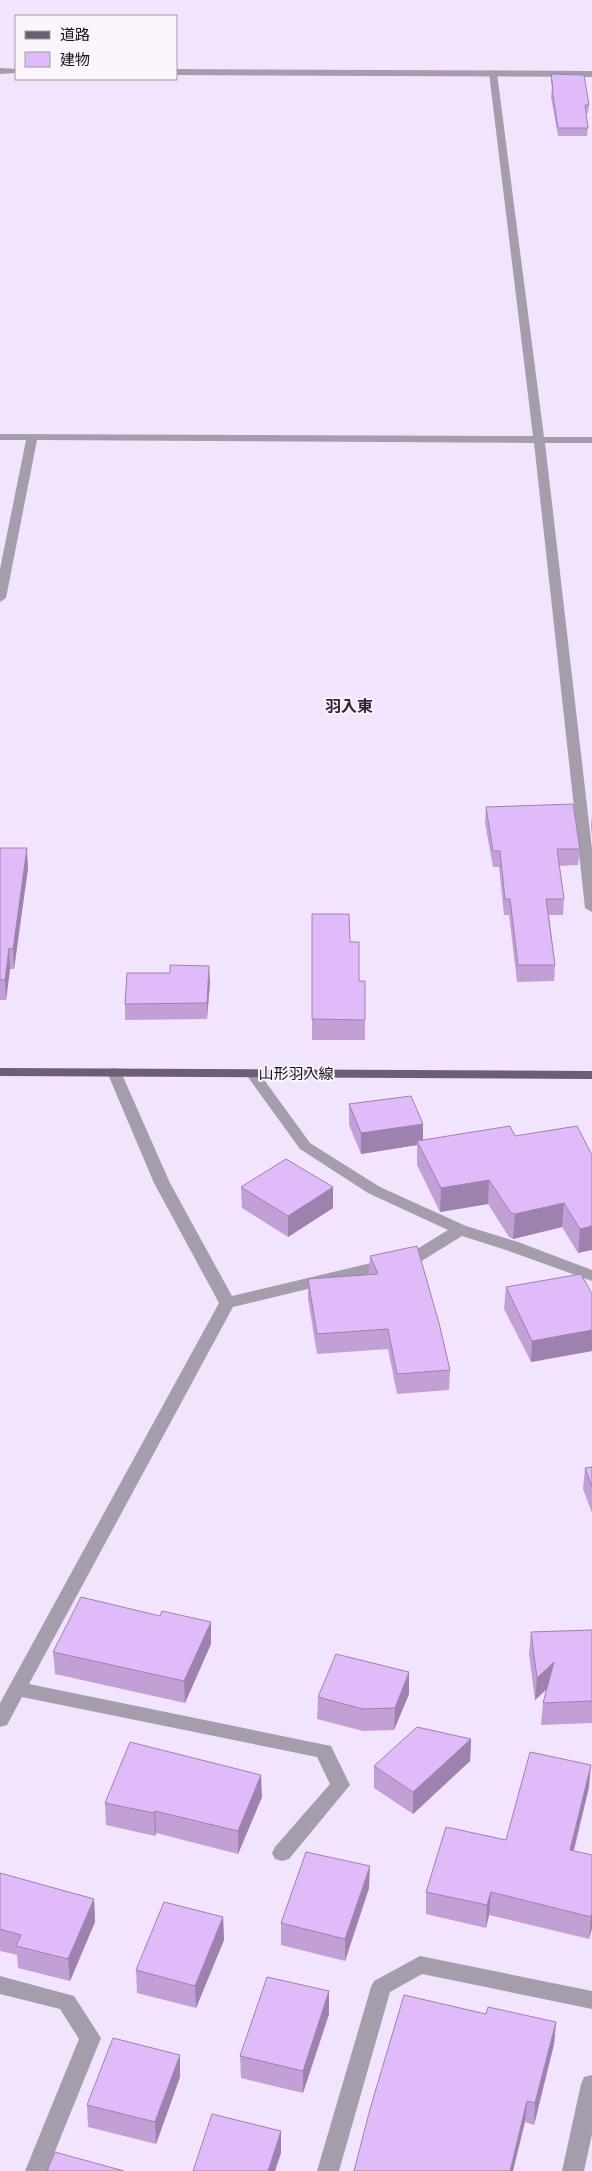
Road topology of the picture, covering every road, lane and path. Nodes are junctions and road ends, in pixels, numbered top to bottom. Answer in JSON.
{"nodes":[{"id":1,"x":0,"y":71,"type":"edge"},
{"id":2,"x":15,"y":71,"type":"edge"},
{"id":3,"x":178,"y":72,"type":"edge"},
{"id":4,"x":493,"y":73,"type":"junction"},
{"id":5,"x":592,"y":74,"type":"edge"},
{"id":6,"x":0,"y":437,"type":"edge"},
{"id":7,"x":32,"y":437,"type":"junction"},
{"id":8,"x":539,"y":440,"type":"junction"},
{"id":9,"x":592,"y":440,"type":"edge"},
{"id":10,"x":0,"y":598,"type":"edge"},
{"id":11,"x":592,"y":908,"type":"edge"},
{"id":12,"x":0,"y":1072,"type":"edge"},
{"id":13,"x":114,"y":1072,"type":"junction"},
{"id":14,"x":252,"y":1073,"type":"junction"},
{"id":15,"x":592,"y":1076,"type":"edge"},
{"id":16,"x":460,"y":1230,"type":"junction"},
{"id":17,"x":592,"y":1276,"type":"edge"},
{"id":18,"x":226,"y":1302,"type":"junction"},
{"id":19,"x":17,"y":1688,"type":"junction"},
{"id":20,"x":0,"y":1720,"type":"edge"},
{"id":21,"x":282,"y":1853,"type":"dead end"},
{"id":22,"x":0,"y":1985,"type":"edge"},
{"id":23,"x":592,"y":2000,"type":"edge"},
{"id":24,"x":592,"y":2084,"type":"edge"},
{"id":25,"x":36,"y":2171,"type":"edge"},
{"id":26,"x":328,"y":2171,"type":"edge"},
{"id":27,"x":573,"y":2171,"type":"edge"}],
"edges":[{"from":1,"to":2,"type":"street"},
{"from":3,"to":4,"type":"street"},
{"from":4,"to":5,"type":"street"},
{"from":4,"to":8,"type":"street"},
{"from":6,"to":7,"type":"street"},
{"from":7,"to":8,"type":"street"},
{"from":7,"to":10,"type":"street"},
{"from":8,"to":9,"type":"street"},
{"from":8,"to":11,"type":"street"},
{"from":12,"to":13,"type":"main road","name":"山形羽入線"},
{"from":13,"to":14,"type":"main road","name":"山形羽入線"},
{"from":13,"to":18,"type":"street"},
{"from":14,"to":15,"type":"main road","name":"山形羽入線"},
{"from":14,"to":16,"type":"street"},
{"from":16,"to":17,"type":"street"},
{"from":16,"to":18,"type":"street"},
{"from":18,"to":19,"type":"street"},
{"from":19,"to":20,"type":"street"},
{"from":19,"to":21,"type":"street"},
{"from":22,"to":25,"type":"street"},
{"from":23,"to":26,"type":"street"},
{"from":24,"to":27,"type":"street"}]}
